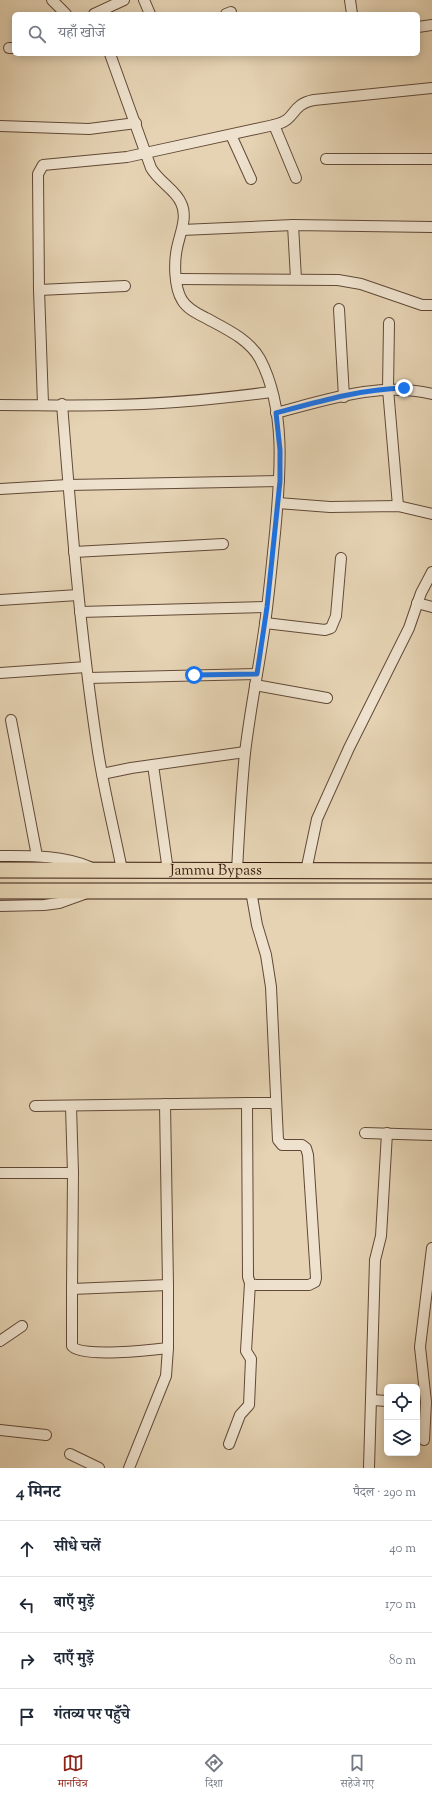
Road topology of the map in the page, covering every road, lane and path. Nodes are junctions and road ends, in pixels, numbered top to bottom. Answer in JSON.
{"nodes":[{"id":1,"x":52,"y":0,"type":"edge"},
{"id":2,"x":124,"y":0,"type":"edge"},
{"id":3,"x":144,"y":0,"type":"edge"},
{"id":4,"x":350,"y":0,"type":"edge"},
{"id":5,"x":64,"y":12,"type":"edge"},
{"id":6,"x":98,"y":12,"type":"edge"},
{"id":7,"x":149,"y":12,"type":"edge"},
{"id":8,"x":352,"y":12,"type":"edge"},
{"id":9,"x":432,"y":25,"type":"edge"},
{"id":10,"x":420,"y":27,"type":"edge"},
{"id":11,"x":111,"y":56,"type":"edge"},
{"id":12,"x":432,"y":88,"type":"edge"},
{"id":13,"x":136,"y":123,"type":"junction"},
{"id":14,"x":274,"y":125,"type":"junction"},
{"id":15,"x":0,"y":126,"type":"edge"},
{"id":16,"x":231,"y":135,"type":"junction"},
{"id":17,"x":146,"y":154,"type":"junction"},
{"id":18,"x":326,"y":159,"type":"dead end"},
{"id":19,"x":432,"y":159,"type":"edge"},
{"id":20,"x":296,"y":178,"type":"dead end"},
{"id":21,"x":251,"y":179,"type":"dead end"},
{"id":22,"x":293,"y":226,"type":"junction"},
{"id":23,"x":432,"y":227,"type":"edge"},
{"id":24,"x":182,"y":230,"type":"junction"},
{"id":25,"x":177,"y":279,"type":"junction"},
{"id":26,"x":296,"y":279,"type":"junction"},
{"id":27,"x":124,"y":286,"type":"dead end"},
{"id":28,"x":39,"y":290,"type":"junction"},
{"id":29,"x":432,"y":305,"type":"edge"},
{"id":30,"x":339,"y":309,"type":"dead end"},
{"id":31,"x":389,"y":324,"type":"dead end"},
{"id":32,"x":388,"y":389,"type":"junction"},
{"id":33,"x":272,"y":392,"type":"junction"},
{"id":34,"x":432,"y":394,"type":"edge"},
{"id":35,"x":344,"y":397,"type":"junction"},
{"id":36,"x":43,"y":404,"type":"junction"},
{"id":37,"x":62,"y":404,"type":"junction"},
{"id":38,"x":0,"y":405,"type":"edge"},
{"id":39,"x":276,"y":413,"type":"junction"},
{"id":40,"x":280,"y":481,"type":"junction"},
{"id":41,"x":68,"y":485,"type":"junction"},
{"id":42,"x":0,"y":489,"type":"edge"},
{"id":43,"x":278,"y":503,"type":"junction"},
{"id":44,"x":398,"y":506,"type":"junction"},
{"id":45,"x":432,"y":514,"type":"edge"},
{"id":46,"x":223,"y":544,"type":"dead end"},
{"id":47,"x":74,"y":552,"type":"junction"},
{"id":48,"x":341,"y":558,"type":"dead end"},
{"id":49,"x":432,"y":572,"type":"edge"},
{"id":50,"x":78,"y":595,"type":"junction"},
{"id":51,"x":0,"y":600,"type":"edge"},
{"id":52,"x":417,"y":604,"type":"junction"},
{"id":53,"x":267,"y":607,"type":"junction"},
{"id":54,"x":432,"y":607,"type":"edge"},
{"id":55,"x":80,"y":612,"type":"junction"},
{"id":56,"x":265,"y":623,"type":"junction"},
{"id":57,"x":86,"y":667,"type":"junction"},
{"id":58,"x":0,"y":673,"type":"edge"},
{"id":59,"x":257,"y":674,"type":"junction"},
{"id":60,"x":88,"y":678,"type":"junction"},
{"id":61,"x":255,"y":685,"type":"junction"},
{"id":62,"x":327,"y":698,"type":"dead end"},
{"id":63,"x":11,"y":720,"type":"dead end"},
{"id":64,"x":245,"y":752,"type":"junction"},
{"id":65,"x":153,"y":766,"type":"junction"},
{"id":66,"x":102,"y":774,"type":"junction"},
{"id":67,"x":0,"y":856,"type":"edge"},
{"id":68,"x":37,"y":856,"type":"junction"},
{"id":69,"x":0,"y":870,"type":"edge"},
{"id":70,"x":98,"y":870,"type":"junction"},
{"id":71,"x":122,"y":870,"type":"junction"},
{"id":72,"x":168,"y":871,"type":"junction"},
{"id":73,"x":237,"y":871,"type":"junction"},
{"id":74,"x":306,"y":871,"type":"junction"},
{"id":75,"x":432,"y":872,"type":"edge"},
{"id":76,"x":0,"y":890,"type":"edge"},
{"id":77,"x":93,"y":891,"type":"junction"},
{"id":78,"x":250,"y":891,"type":"junction"},
{"id":79,"x":432,"y":891,"type":"edge"},
{"id":80,"x":0,"y":906,"type":"edge"},
{"id":81,"x":276,"y":1102,"type":"junction"},
{"id":82,"x":247,"y":1103,"type":"junction"},
{"id":83,"x":165,"y":1104,"type":"junction"},
{"id":84,"x":35,"y":1106,"type":"dead end"},
{"id":85,"x":71,"y":1106,"type":"junction"},
{"id":86,"x":365,"y":1133,"type":"dead end"},
{"id":87,"x":386,"y":1133,"type":"junction"},
{"id":88,"x":432,"y":1135,"type":"edge"},
{"id":89,"x":1,"y":1173,"type":"edge"},
{"id":90,"x":73,"y":1173,"type":"junction"},
{"id":91,"x":432,"y":1248,"type":"edge"},
{"id":92,"x":250,"y":1283,"type":"junction"},
{"id":93,"x":168,"y":1284,"type":"junction"},
{"id":94,"x":72,"y":1289,"type":"junction"},
{"id":95,"x":22,"y":1326,"type":"dead end"},
{"id":96,"x":0,"y":1341,"type":"edge"},
{"id":97,"x":168,"y":1348,"type":"junction"},
{"id":98,"x":372,"y":1400,"type":"junction"},
{"id":99,"x":384,"y":1401,"type":"edge"},
{"id":100,"x":422,"y":1402,"type":"edge"},
{"id":101,"x":0,"y":1430,"type":"edge"},
{"id":102,"x":46,"y":1435,"type":"dead end"},
{"id":103,"x":424,"y":1440,"type":"dead end"},
{"id":104,"x":229,"y":1444,"type":"dead end"},
{"id":105,"x":70,"y":1454,"type":"dead end"},
{"id":106,"x":99,"y":1468,"type":"edge"},
{"id":107,"x":129,"y":1468,"type":"edge"},
{"id":108,"x":370,"y":1468,"type":"edge"}],
"edges":[{"from":1,"to":5,"type":"street"},
{"from":2,"to":6,"type":"street"},
{"from":3,"to":7,"type":"street"},
{"from":4,"to":8,"type":"street"},
{"from":9,"to":10,"type":"street"},
{"from":11,"to":13,"type":"street"},
{"from":12,"to":14,"type":"street"},
{"from":13,"to":15,"type":"street"},
{"from":13,"to":17,"type":"street"},
{"from":14,"to":16,"type":"street"},
{"from":14,"to":20,"type":"street"},
{"from":16,"to":17,"type":"street"},
{"from":16,"to":21,"type":"street"},
{"from":17,"to":24,"type":"street"},
{"from":17,"to":28,"type":"street"},
{"from":18,"to":19,"type":"street"},
{"from":22,"to":23,"type":"street"},
{"from":22,"to":24,"type":"street"},
{"from":22,"to":26,"type":"street"},
{"from":24,"to":25,"type":"street"},
{"from":25,"to":26,"type":"street"},
{"from":25,"to":33,"type":"street"},
{"from":26,"to":29,"type":"street"},
{"from":27,"to":28,"type":"street"},
{"from":28,"to":36,"type":"street"},
{"from":30,"to":35,"type":"street"},
{"from":31,"to":32,"type":"street"},
{"from":32,"to":34,"type":"street"},
{"from":32,"to":35,"type":"street"},
{"from":32,"to":44,"type":"street"},
{"from":33,"to":37,"type":"street"},
{"from":33,"to":39,"type":"street"},
{"from":35,"to":39,"type":"street"},
{"from":36,"to":37,"type":"street"},
{"from":36,"to":38,"type":"street"},
{"from":37,"to":41,"type":"street"},
{"from":39,"to":40,"type":"street"},
{"from":40,"to":41,"type":"street"},
{"from":40,"to":43,"type":"street"},
{"from":41,"to":42,"type":"street"},
{"from":41,"to":47,"type":"street"},
{"from":43,"to":44,"type":"street"},
{"from":43,"to":53,"type":"street"},
{"from":44,"to":45,"type":"street"},
{"from":46,"to":47,"type":"street"},
{"from":47,"to":50,"type":"street"},
{"from":48,"to":56,"type":"street"},
{"from":49,"to":52,"type":"street"},
{"from":50,"to":51,"type":"street"},
{"from":50,"to":55,"type":"street"},
{"from":52,"to":54,"type":"street"},
{"from":52,"to":74,"type":"street"},
{"from":53,"to":55,"type":"street"},
{"from":53,"to":56,"type":"street"},
{"from":55,"to":57,"type":"street"},
{"from":56,"to":59,"type":"street"},
{"from":57,"to":58,"type":"street"},
{"from":57,"to":60,"type":"street"},
{"from":59,"to":60,"type":"street"},
{"from":59,"to":61,"type":"street"},
{"from":60,"to":66,"type":"street"},
{"from":61,"to":62,"type":"street"},
{"from":61,"to":64,"type":"street"},
{"from":63,"to":68,"type":"street"},
{"from":64,"to":65,"type":"street"},
{"from":64,"to":73,"type":"street"},
{"from":65,"to":66,"type":"street"},
{"from":65,"to":72,"type":"street"},
{"from":66,"to":71,"type":"street"},
{"from":67,"to":68,"type":"street"},
{"from":68,"to":70,"type":"street"},
{"from":69,"to":70,"type":"highway","name":"Jammu Bypass"},
{"from":70,"to":71,"type":"highway","name":"Jammu Bypass"},
{"from":71,"to":72,"type":"highway","name":"Jammu Bypass"},
{"from":72,"to":73,"type":"highway","name":"Jammu Bypass"},
{"from":73,"to":74,"type":"highway","name":"Jammu Bypass"},
{"from":74,"to":75,"type":"highway","name":"Jammu Bypass"},
{"from":76,"to":77,"type":"highway","name":"Jammu Bypass"},
{"from":77,"to":78,"type":"highway","name":"Jammu Bypass"},
{"from":77,"to":80,"type":"street"},
{"from":78,"to":79,"type":"highway","name":"Jammu Bypass"},
{"from":78,"to":81,"type":"street"},
{"from":81,"to":82,"type":"street"},
{"from":81,"to":92,"type":"street"},
{"from":82,"to":83,"type":"street"},
{"from":82,"to":92,"type":"street"},
{"from":83,"to":85,"type":"street"},
{"from":83,"to":93,"type":"street"},
{"from":84,"to":85,"type":"street"},
{"from":85,"to":90,"type":"street"},
{"from":86,"to":87,"type":"street"},
{"from":87,"to":88,"type":"street"},
{"from":87,"to":98,"type":"street"},
{"from":89,"to":90,"type":"street"},
{"from":90,"to":94,"type":"street"},
{"from":91,"to":100,"type":"street"},
{"from":92,"to":104,"type":"street"},
{"from":93,"to":94,"type":"street"},
{"from":93,"to":97,"type":"street"},
{"from":94,"to":97,"type":"street"},
{"from":95,"to":96,"type":"street"},
{"from":97,"to":107,"type":"street"},
{"from":98,"to":99,"type":"street"},
{"from":98,"to":108,"type":"street"},
{"from":100,"to":103,"type":"street"},
{"from":101,"to":102,"type":"street"},
{"from":105,"to":106,"type":"street"}]}
